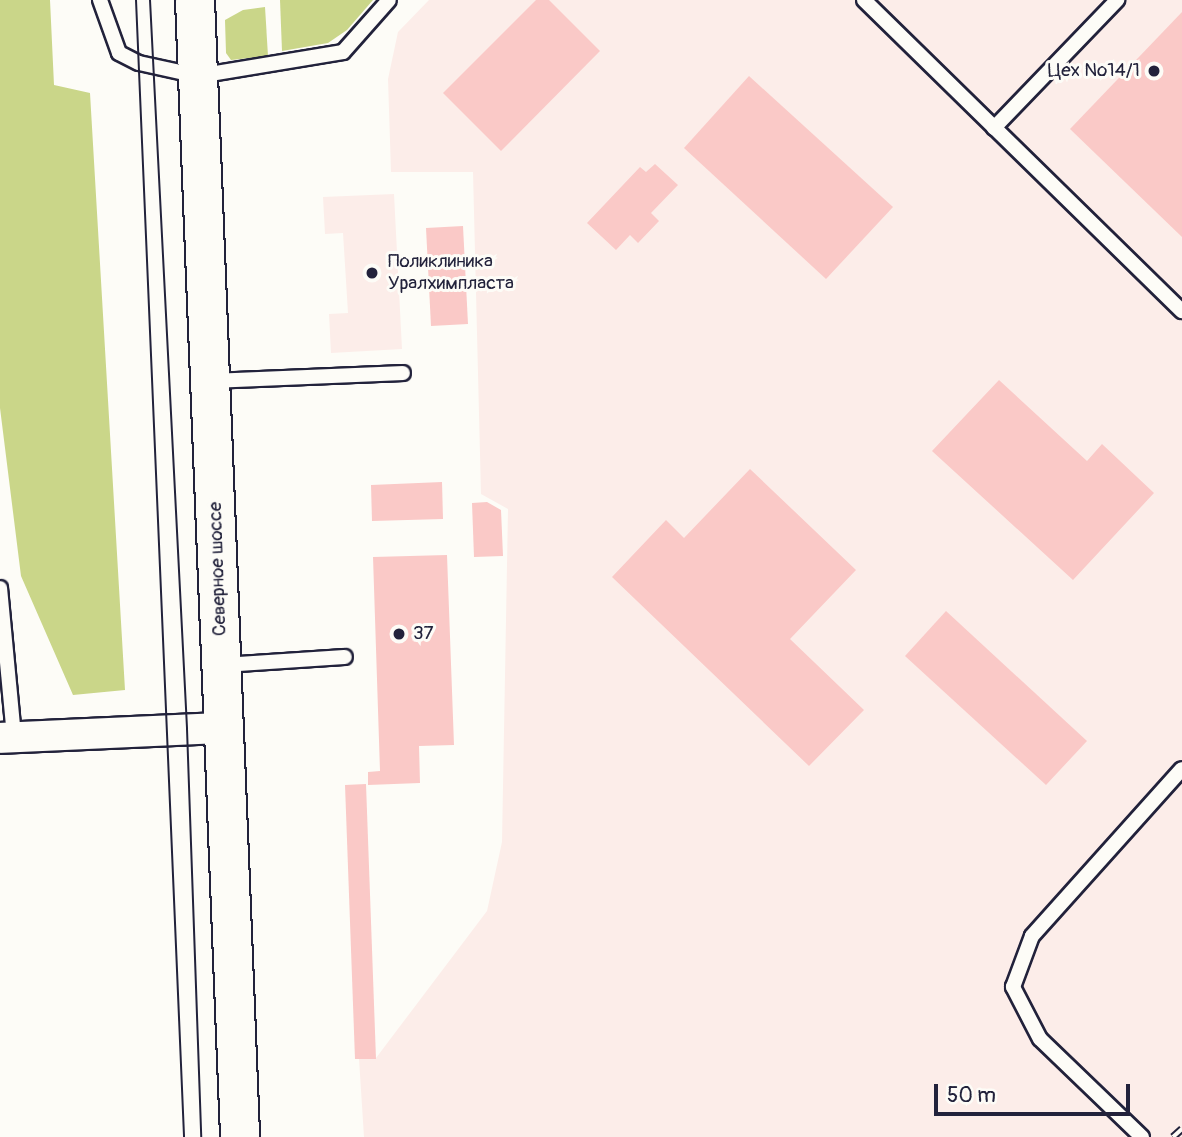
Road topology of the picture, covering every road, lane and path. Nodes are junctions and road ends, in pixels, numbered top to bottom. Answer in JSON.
{"nodes":[{"id":1,"x":100,"y":0,"type":"edge"},
{"id":2,"x":195,"y":0,"type":"edge"},
{"id":3,"x":389,"y":0,"type":"edge"},
{"id":4,"x":864,"y":0,"type":"edge"},
{"id":5,"x":1117,"y":0,"type":"edge"},
{"id":6,"x":198,"y":76,"type":"junction"},
{"id":7,"x":994,"y":128,"type":"junction"},
{"id":8,"x":1182,"y":311,"type":"edge"},
{"id":9,"x":403,"y":373,"type":"dead end"},
{"id":10,"x":210,"y":382,"type":"junction"},
{"id":11,"x":0,"y":588,"type":"edge"},
{"id":12,"x":345,"y":657,"type":"dead end"},
{"id":13,"x":221,"y":665,"type":"junction"},
{"id":14,"x":222,"y":728,"type":"junction"},
{"id":15,"x":7,"y":738,"type":"edge"},
{"id":16,"x":1182,"y":769,"type":"edge"},
{"id":17,"x":240,"y":1137,"type":"edge"},
{"id":18,"x":1142,"y":1137,"type":"edge"}],
"edges":[{"from":1,"to":6,"type":"lane"},
{"from":2,"to":6,"type":"main road","name":"Северное шоссе"},
{"from":3,"to":6,"type":"lane"},
{"from":4,"to":7,"type":"lane"},
{"from":5,"to":7,"type":"lane"},
{"from":6,"to":10,"type":"main road","name":"Северное шоссе"},
{"from":7,"to":8,"type":"lane"},
{"from":9,"to":10,"type":"lane"},
{"from":10,"to":13,"type":"main road","name":"Северное шоссе"},
{"from":11,"to":15,"type":"lane"},
{"from":12,"to":13,"type":"lane"},
{"from":13,"to":14,"type":"main road","name":"Северное шоссе"},
{"from":14,"to":15,"type":"street"},
{"from":14,"to":17,"type":"main road","name":"Северное шоссе"},
{"from":16,"to":18,"type":"lane"}]}
